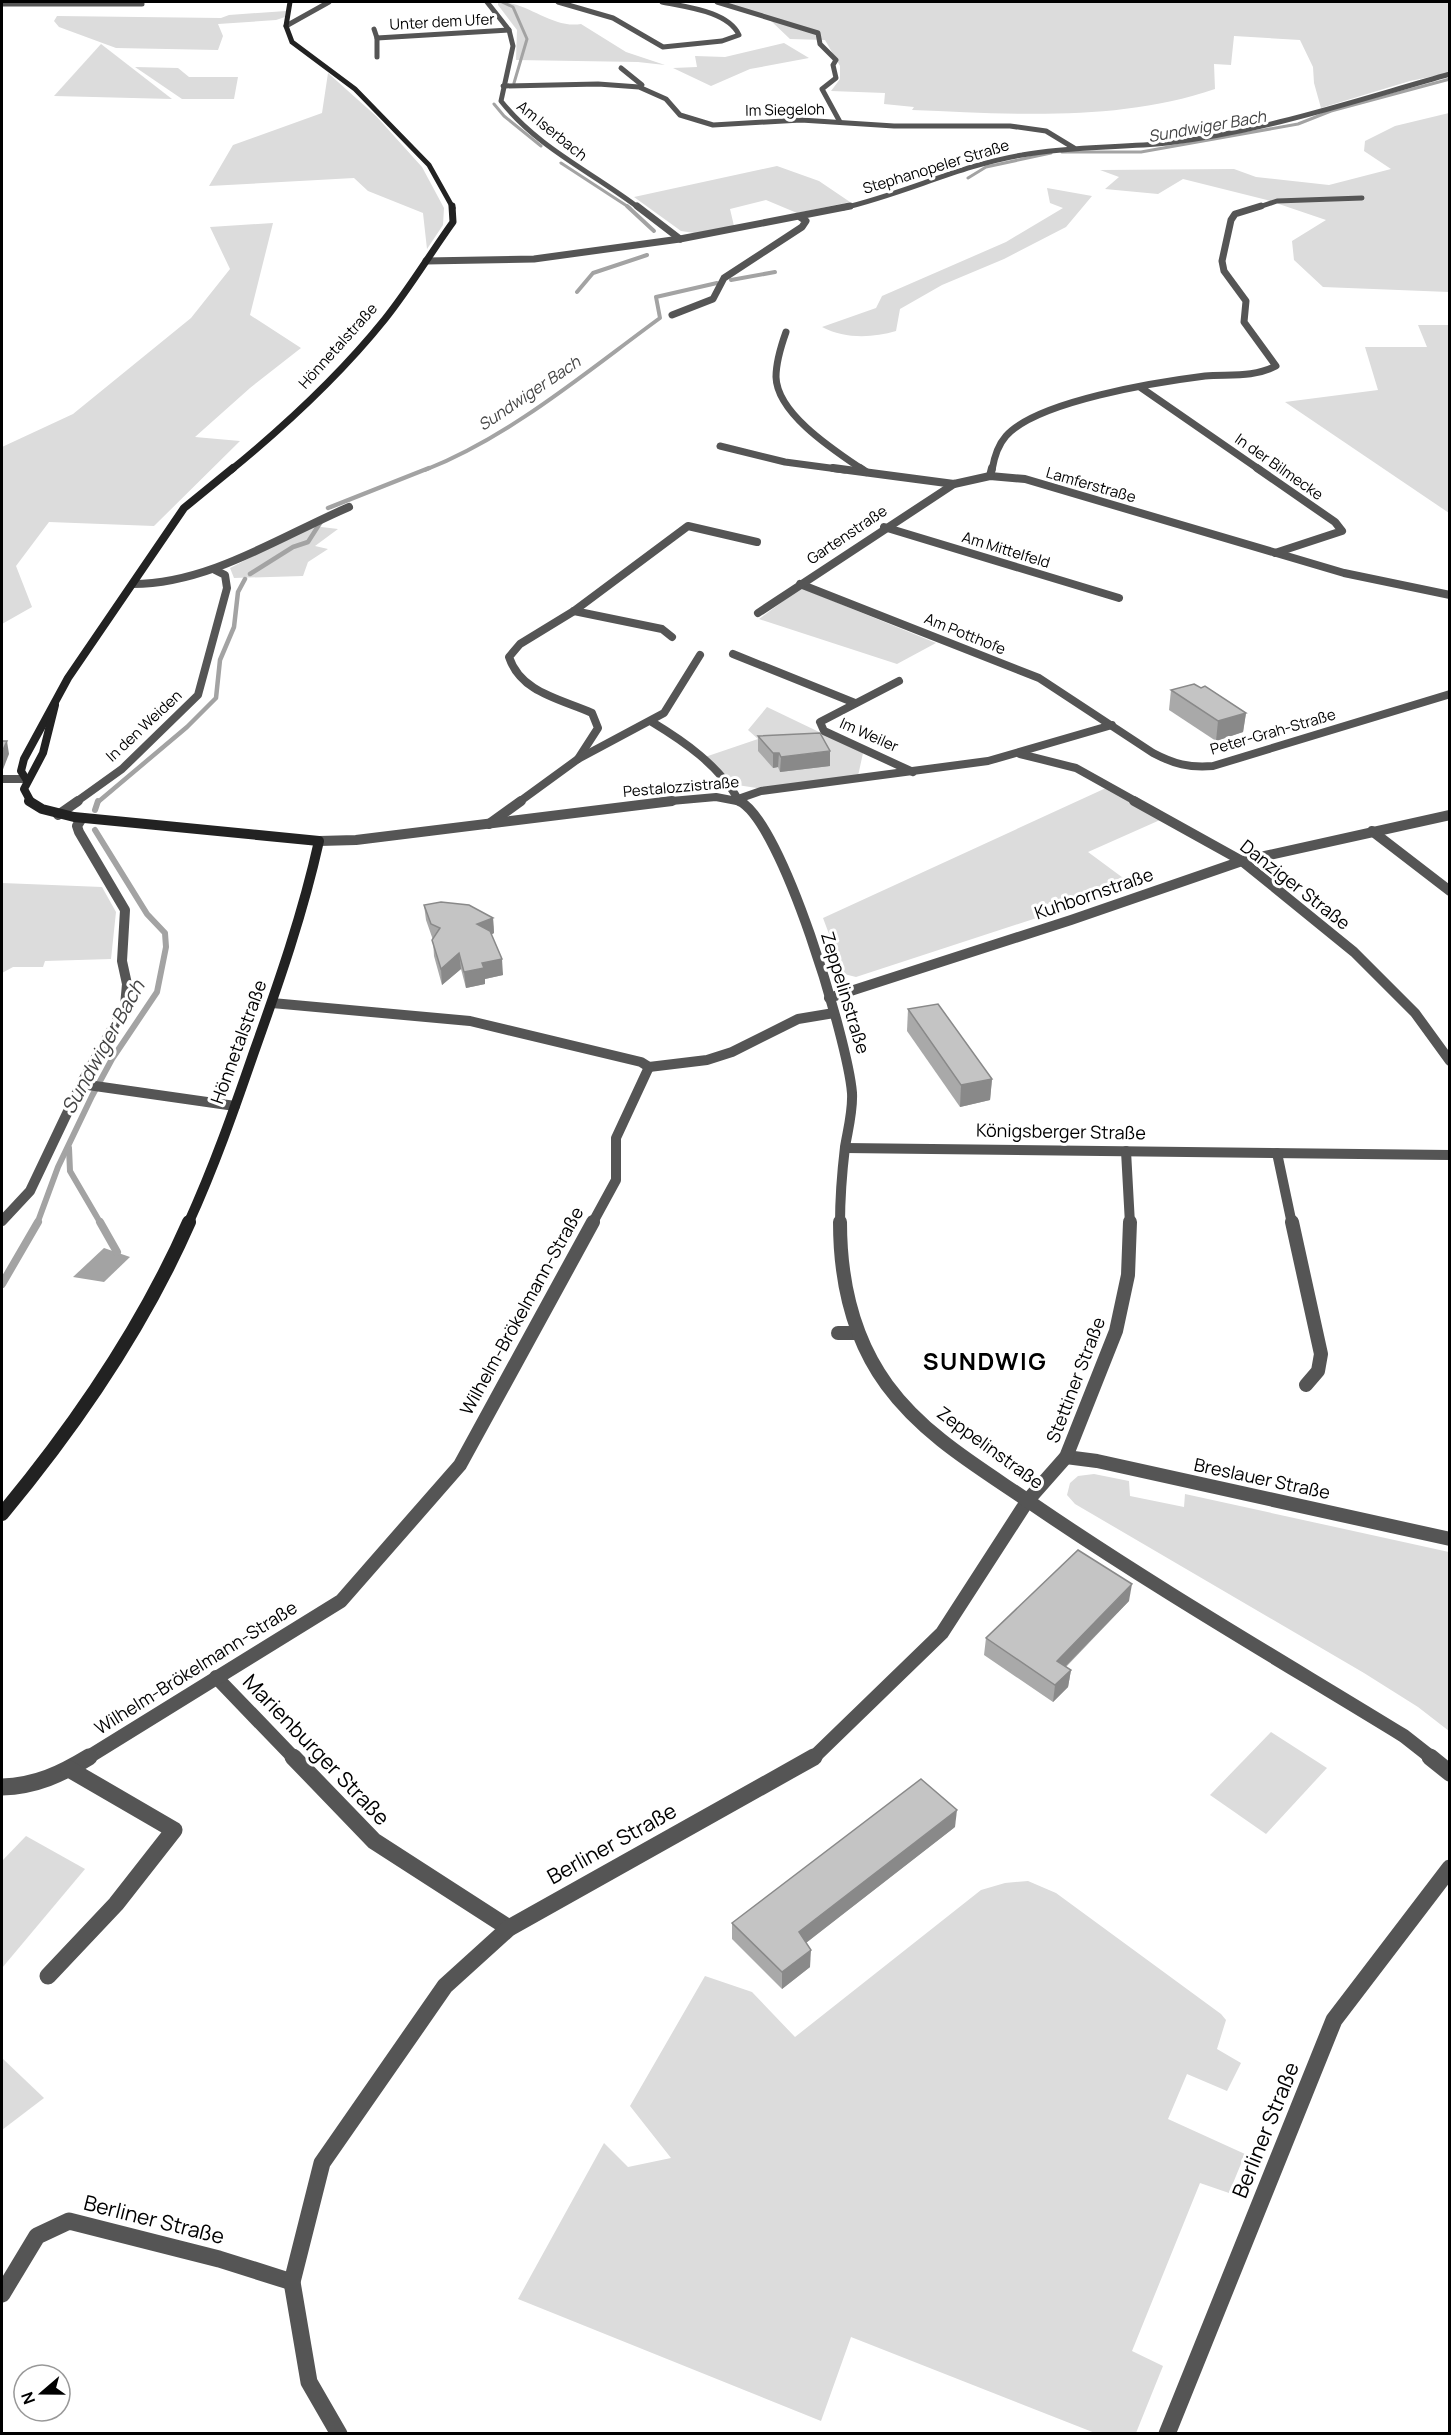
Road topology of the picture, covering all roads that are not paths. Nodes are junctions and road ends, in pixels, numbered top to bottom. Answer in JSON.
{"nodes":[{"id":1,"x":66,"y":2,"type":"edge"},
{"id":2,"x":290,"y":2,"type":"edge"},
{"id":3,"x":329,"y":2,"type":"edge"},
{"id":4,"x":488,"y":2,"type":"edge"},
{"id":5,"x":558,"y":2,"type":"edge"},
{"id":6,"x":662,"y":2,"type":"edge"},
{"id":7,"x":717,"y":2,"type":"edge"},
{"id":8,"x":2,"y":4,"type":"edge"},
{"id":9,"x":142,"y":4,"type":"dead end"},
{"id":10,"x":286,"y":26,"type":"junction"},
{"id":11,"x":374,"y":29,"type":"dead end"},
{"id":12,"x":509,"y":30,"type":"junction"},
{"id":13,"x":377,"y":38,"type":"junction"},
{"id":14,"x":377,"y":57,"type":"dead end"},
{"id":15,"x":621,"y":68,"type":"dead end"},
{"id":16,"x":1449,"y":74,"type":"edge"},
{"id":17,"x":503,"y":86,"type":"junction"},
{"id":18,"x":639,"y":87,"type":"junction"},
{"id":19,"x":840,"y":122,"type":"junction"},
{"id":20,"x":1074,"y":148,"type":"junction"},
{"id":21,"x":1362,"y":198,"type":"dead end"},
{"id":22,"x":800,"y":217,"type":"junction"},
{"id":23,"x":680,"y":239,"type":"junction"},
{"id":24,"x":426,"y":261,"type":"junction"},
{"id":25,"x":672,"y":315,"type":"dead end"},
{"id":26,"x":786,"y":332,"type":"dead end"},
{"id":27,"x":1140,"y":387,"type":"junction"},
{"id":28,"x":720,"y":446,"type":"dead end"},
{"id":29,"x":870,"y":475,"type":"junction"},
{"id":30,"x":990,"y":476,"type":"junction"},
{"id":31,"x":954,"y":484,"type":"junction"},
{"id":32,"x":349,"y":507,"type":"dead end"},
{"id":33,"x":884,"y":527,"type":"junction"},
{"id":34,"x":757,"y":542,"type":"dead end"},
{"id":35,"x":1275,"y":553,"type":"junction"},
{"id":36,"x":215,"y":570,"type":"junction"},
{"id":37,"x":133,"y":584,"type":"junction"},
{"id":38,"x":800,"y":584,"type":"junction"},
{"id":39,"x":1449,"y":595,"type":"edge"},
{"id":40,"x":1119,"y":598,"type":"dead end"},
{"id":41,"x":574,"y":611,"type":"junction"},
{"id":42,"x":758,"y":613,"type":"dead end"},
{"id":43,"x":672,"y":637,"type":"dead end"},
{"id":44,"x":733,"y":654,"type":"dead end"},
{"id":45,"x":700,"y":655,"type":"dead end"},
{"id":46,"x":898,"y":681,"type":"dead end"},
{"id":47,"x":1449,"y":694,"type":"edge"},
{"id":48,"x":855,"y":703,"type":"junction"},
{"id":49,"x":55,"y":705,"type":"junction"},
{"id":50,"x":652,"y":722,"type":"junction"},
{"id":51,"x":1112,"y":725,"type":"junction"},
{"id":52,"x":1020,"y":754,"type":"junction"},
{"id":53,"x":578,"y":759,"type":"junction"},
{"id":54,"x":914,"y":772,"type":"junction"},
{"id":55,"x":2,"y":779,"type":"edge"},
{"id":56,"x":26,"y":779,"type":"junction"},
{"id":57,"x":738,"y":799,"type":"junction"},
{"id":58,"x":58,"y":815,"type":"junction"},
{"id":59,"x":1449,"y":815,"type":"edge"},
{"id":60,"x":82,"y":818,"type":"junction"},
{"id":61,"x":489,"y":824,"type":"junction"},
{"id":62,"x":1372,"y":831,"type":"junction"},
{"id":63,"x":319,"y":841,"type":"junction"},
{"id":64,"x":1242,"y":861,"type":"junction"},
{"id":65,"x":1449,"y":891,"type":"edge"},
{"id":66,"x":829,"y":998,"type":"junction"},
{"id":67,"x":272,"y":1003,"type":"junction"},
{"id":68,"x":834,"y":1013,"type":"junction"},
{"id":69,"x":1449,"y":1061,"type":"edge"},
{"id":70,"x":650,"y":1067,"type":"junction"},
{"id":71,"x":84,"y":1084,"type":"junction"},
{"id":72,"x":235,"y":1106,"type":"junction"},
{"id":73,"x":845,"y":1148,"type":"junction"},
{"id":74,"x":1126,"y":1151,"type":"junction"},
{"id":75,"x":1277,"y":1153,"type":"junction"},
{"id":76,"x":1449,"y":1155,"type":"edge"},
{"id":77,"x":2,"y":1221,"type":"edge"},
{"id":78,"x":838,"y":1333,"type":"dead end"},
{"id":79,"x":858,"y":1333,"type":"junction"},
{"id":80,"x":1306,"y":1385,"type":"dead end"},
{"id":81,"x":1065,"y":1457,"type":"junction"},
{"id":82,"x":1028,"y":1500,"type":"junction"},
{"id":83,"x":2,"y":1514,"type":"edge"},
{"id":84,"x":1449,"y":1539,"type":"edge"},
{"id":85,"x":216,"y":1677,"type":"junction"},
{"id":86,"x":69,"y":1769,"type":"junction"},
{"id":87,"x":1449,"y":1773,"type":"edge"},
{"id":88,"x":2,"y":1787,"type":"edge"},
{"id":89,"x":1449,"y":1868,"type":"edge"},
{"id":90,"x":509,"y":1928,"type":"junction"},
{"id":91,"x":48,"y":1976,"type":"dead end"},
{"id":92,"x":292,"y":2282,"type":"junction"},
{"id":93,"x":2,"y":2294,"type":"edge"},
{"id":94,"x":339,"y":2433,"type":"edge"},
{"id":95,"x":1167,"y":2433,"type":"edge"}],
"edges":[{"from":1,"to":8,"type":"street"},
{"from":1,"to":9,"type":"street"},
{"from":2,"to":10,"type":"main road"},
{"from":3,"to":10,"type":"street"},
{"from":4,"to":12,"type":"street"},
{"from":5,"to":6,"type":"street"},
{"from":7,"to":19,"type":"street"},
{"from":10,"to":24,"type":"main road","name":"Hönnetalstraße"},
{"from":11,"to":13,"type":"street","name":"Unter dem Ufer"},
{"from":12,"to":13,"type":"street","name":"Unter dem Ufer"},
{"from":12,"to":17,"type":"street","name":"Am Iserbach"},
{"from":13,"to":14,"type":"street","name":"Unter dem Ufer"},
{"from":15,"to":18,"type":"street"},
{"from":16,"to":20,"type":"street","name":"Stephanopeler Straße"},
{"from":17,"to":18,"type":"street","name":"Im Siegeloh"},
{"from":17,"to":23,"type":"street","name":"Am Iserbach"},
{"from":18,"to":19,"type":"street","name":"Im Siegeloh"},
{"from":19,"to":20,"type":"street","name":"Im Siegeloh"},
{"from":20,"to":22,"type":"street","name":"Stephanopeler Straße"},
{"from":21,"to":27,"type":"street"},
{"from":22,"to":23,"type":"street","name":"Stephanopeler Straße"},
{"from":22,"to":25,"type":"street"},
{"from":23,"to":24,"type":"street","name":"Stephanopeler Straße"},
{"from":24,"to":37,"type":"main road","name":"Hönnetalstraße"},
{"from":26,"to":29,"type":"street"},
{"from":27,"to":30,"type":"street"},
{"from":27,"to":35,"type":"street","name":"In der Bilmecke"},
{"from":28,"to":29,"type":"street","name":"Lamferstraße"},
{"from":29,"to":31,"type":"street","name":"Lamferstraße"},
{"from":30,"to":31,"type":"street","name":"Lamferstraße"},
{"from":30,"to":35,"type":"street","name":"Lamferstraße"},
{"from":31,"to":33,"type":"street","name":"Gartenstraße"},
{"from":32,"to":36,"type":"street"},
{"from":33,"to":38,"type":"street","name":"Gartenstraße"},
{"from":33,"to":40,"type":"street","name":"Am Mittelfeld"},
{"from":34,"to":41,"type":"street"},
{"from":35,"to":39,"type":"street","name":"Lamferstraße"},
{"from":36,"to":37,"type":"street"},
{"from":36,"to":58,"type":"street","name":"In den Weiden"},
{"from":37,"to":49,"type":"main road","name":"Hönnetalstraße"},
{"from":38,"to":42,"type":"street","name":"Gartenstraße"},
{"from":38,"to":51,"type":"street","name":"Am Potthofe"},
{"from":41,"to":43,"type":"street"},
{"from":41,"to":53,"type":"street"},
{"from":44,"to":48,"type":"street","name":"Im Weiler"},
{"from":45,"to":50,"type":"street"},
{"from":46,"to":48,"type":"street","name":"Im Weiler"},
{"from":47,"to":51,"type":"street","name":"Peter-Grah-Straße"},
{"from":48,"to":54,"type":"street","name":"Im Weiler"},
{"from":49,"to":56,"type":"main road","name":"Hönnetalstraße"},
{"from":49,"to":56,"type":"main road","name":"Hönnetalstraße"},
{"from":50,"to":53,"type":"street"},
{"from":50,"to":57,"type":"street"},
{"from":51,"to":52,"type":"street","name":"Pestalozzistraße"},
{"from":52,"to":54,"type":"street","name":"Pestalozzistraße"},
{"from":52,"to":64,"type":"street","name":"Danziger Straße"},
{"from":53,"to":61,"type":"street"},
{"from":54,"to":57,"type":"street","name":"Pestalozzistraße"},
{"from":55,"to":56,"type":"street"},
{"from":56,"to":58,"type":"main road","name":"Hönnetalstraße"},
{"from":57,"to":61,"type":"street","name":"Pestalozzistraße"},
{"from":57,"to":66,"type":"street","name":"Zeppelinstraße"},
{"from":58,"to":60,"type":"main road","name":"Hönnetalstraße"},
{"from":59,"to":62,"type":"street","name":"Kuhbornstraße"},
{"from":60,"to":63,"type":"main road","name":"Hönnetalstraße"},
{"from":60,"to":71,"type":"street"},
{"from":61,"to":63,"type":"street","name":"Pestalozzistraße"},
{"from":62,"to":64,"type":"street","name":"Kuhbornstraße"},
{"from":62,"to":65,"type":"street"},
{"from":63,"to":67,"type":"main road","name":"Hönnetalstraße"},
{"from":64,"to":66,"type":"street","name":"Kuhbornstraße"},
{"from":64,"to":69,"type":"street","name":"Danziger Straße"},
{"from":66,"to":68,"type":"street","name":"Zeppelinstraße"},
{"from":67,"to":70,"type":"street"},
{"from":67,"to":72,"type":"main road","name":"Hönnetalstraße"},
{"from":68,"to":70,"type":"street"},
{"from":68,"to":73,"type":"street","name":"Zeppelinstraße"},
{"from":70,"to":85,"type":"street","name":"Wilhelm-Brökelmann-Straße"},
{"from":71,"to":72,"type":"street"},
{"from":71,"to":77,"type":"street"},
{"from":72,"to":83,"type":"main road","name":"Hönnetalstraße"},
{"from":73,"to":74,"type":"street","name":"Königsberger Straße"},
{"from":73,"to":79,"type":"street","name":"Zeppelinstraße"},
{"from":74,"to":75,"type":"street","name":"Königsberger Straße"},
{"from":74,"to":81,"type":"street","name":"Stettiner Straße"},
{"from":75,"to":76,"type":"street","name":"Königsberger Straße"},
{"from":75,"to":80,"type":"street"},
{"from":78,"to":79,"type":"street"},
{"from":79,"to":82,"type":"street","name":"Zeppelinstraße"},
{"from":81,"to":82,"type":"street","name":"Stettiner Straße"},
{"from":81,"to":84,"type":"street","name":"Breslauer Straße"},
{"from":82,"to":87,"type":"street","name":"Zeppelinstraße"},
{"from":82,"to":90,"type":"street","name":"Berliner Straße"},
{"from":85,"to":86,"type":"street","name":"Wilhelm-Brökelmann-Straße"},
{"from":85,"to":90,"type":"street","name":"Marienburger Straße"},
{"from":86,"to":88,"type":"street","name":"Wilhelm-Brökelmann-Straße"},
{"from":86,"to":91,"type":"street"},
{"from":89,"to":95,"type":"street","name":"Berliner Straße"},
{"from":90,"to":92,"type":"street","name":"Berliner Straße"},
{"from":92,"to":93,"type":"street","name":"Berliner Straße"},
{"from":92,"to":94,"type":"street","name":"Berliner Straße"}]}
